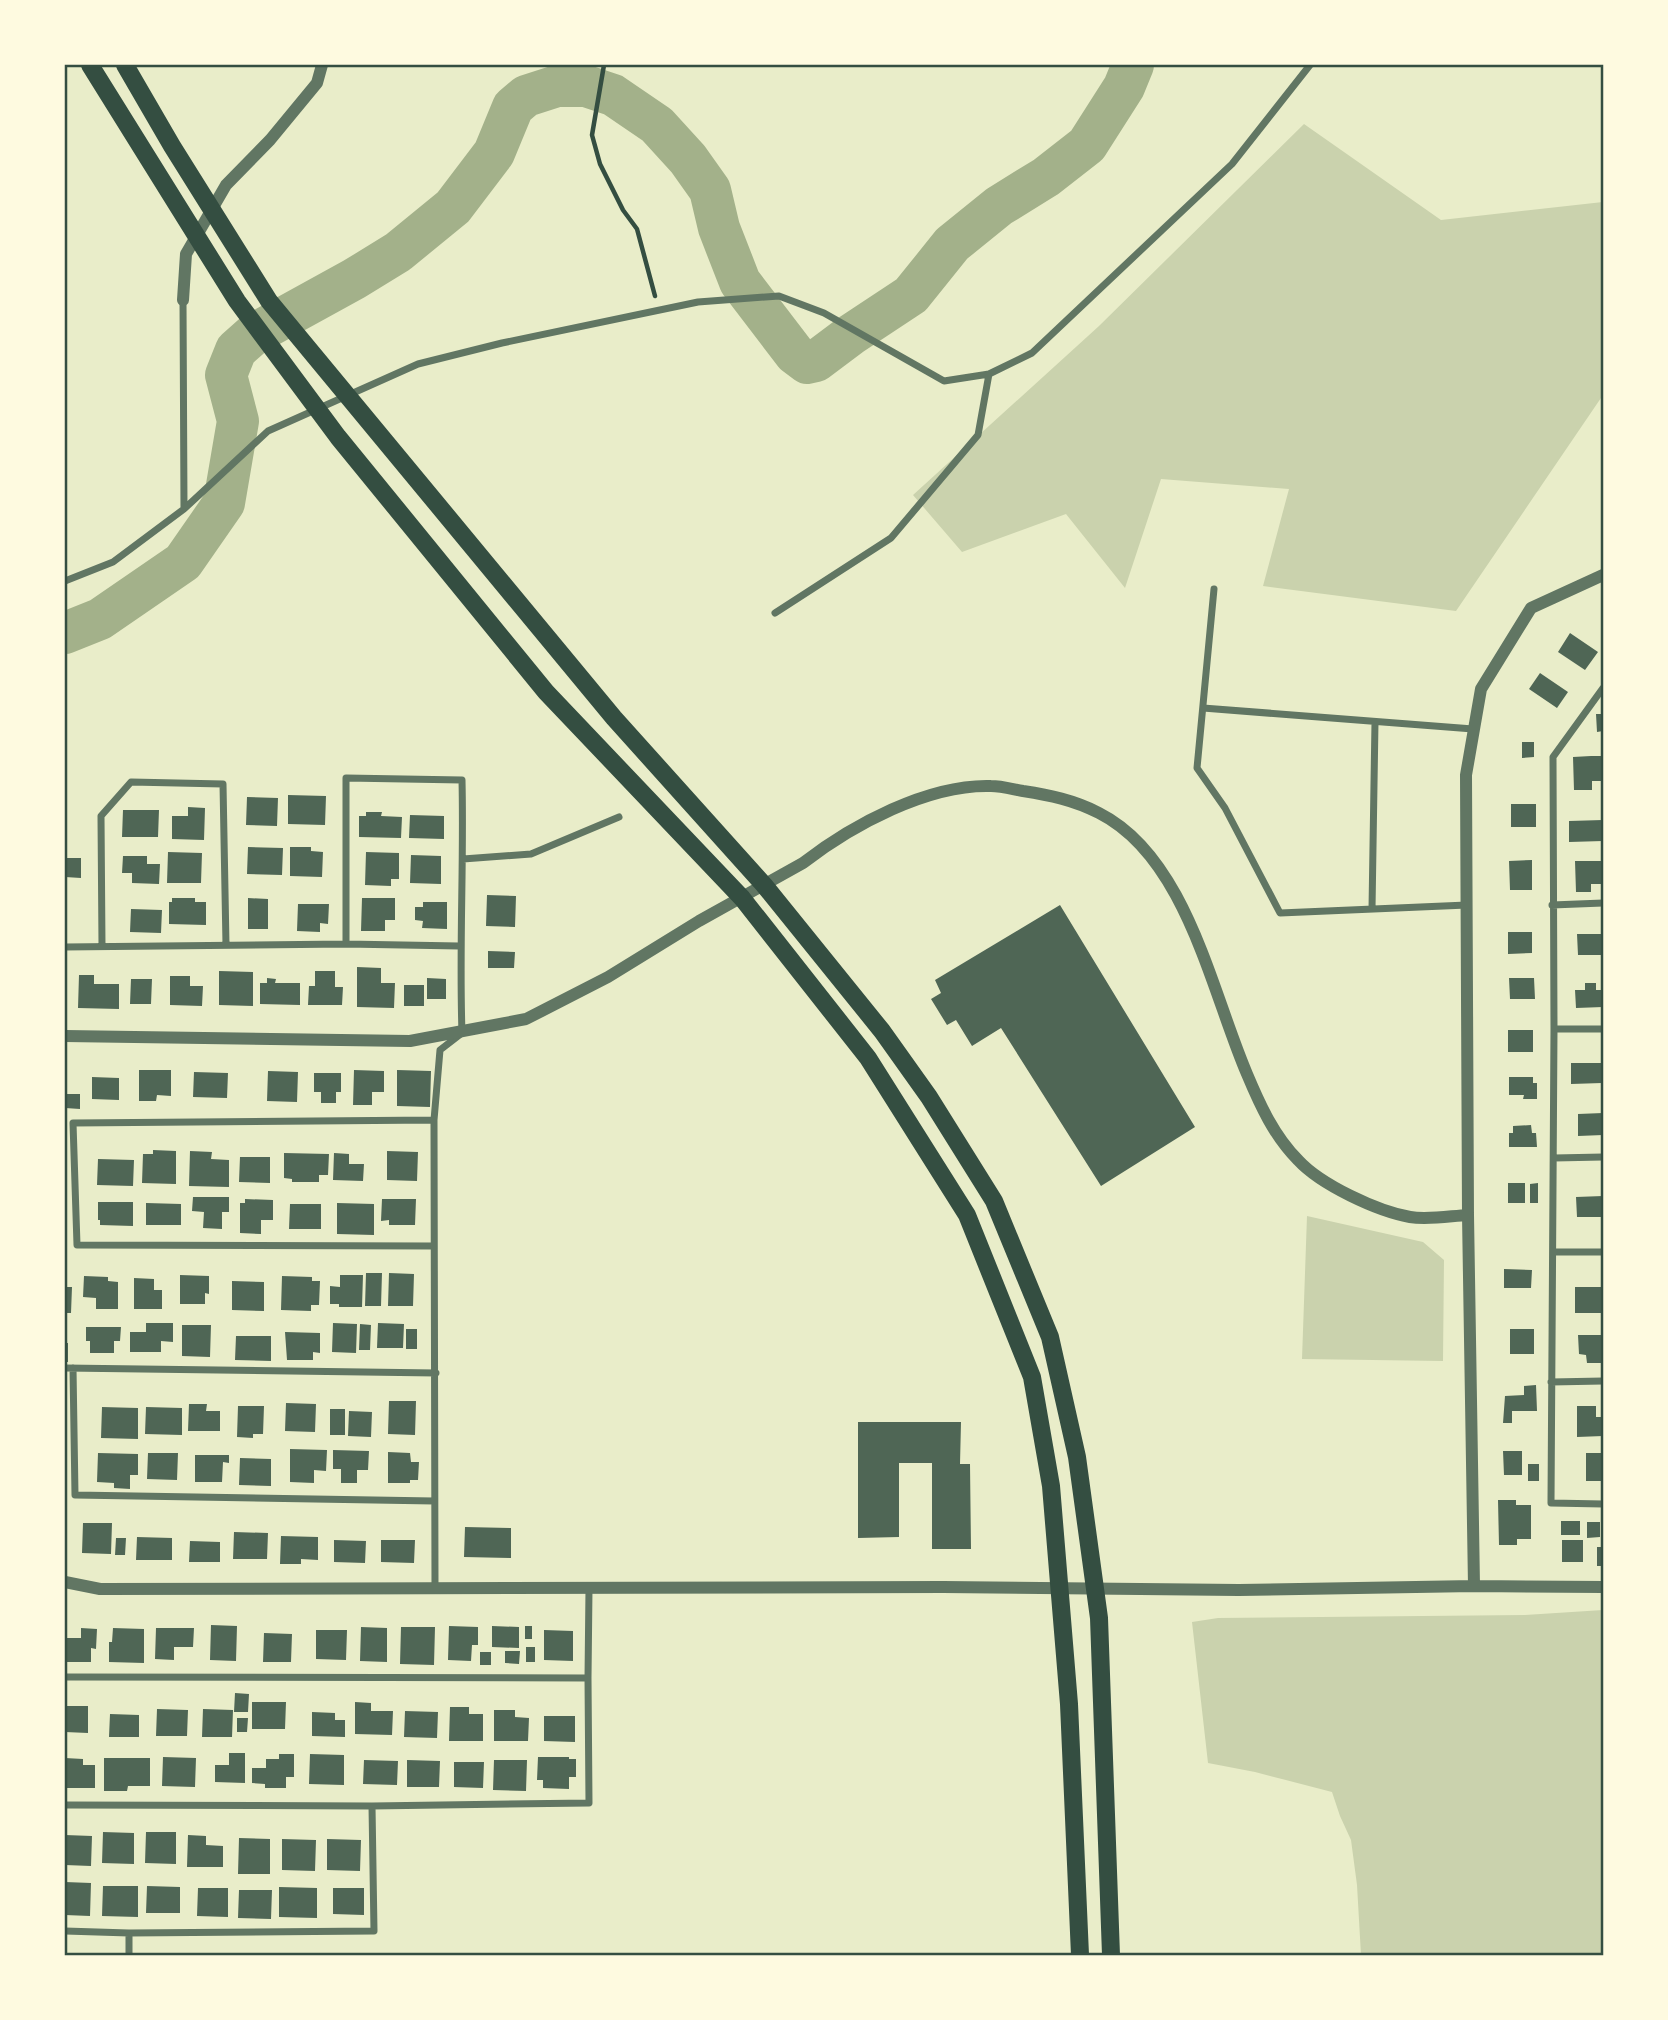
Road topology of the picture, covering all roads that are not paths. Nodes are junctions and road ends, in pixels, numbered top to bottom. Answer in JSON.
{"nodes":[{"id":1,"x":90,"y":65,"type":"edge"},
{"id":2,"x":125,"y":65,"type":"edge"},
{"id":3,"x":322,"y":65,"type":"edge"},
{"id":4,"x":1310,"y":65,"type":"edge"},
{"id":5,"x":183,"y":300,"type":"joint"},
{"id":6,"x":989,"y":374,"type":"junction"},
{"id":7,"x":184,"y":509,"type":"junction"},
{"id":8,"x":1603,"y":575,"type":"edge"},
{"id":9,"x":65,"y":581,"type":"edge"},
{"id":10,"x":1214,"y":589,"type":"dead end"},
{"id":11,"x":775,"y":613,"type":"dead end"},
{"id":12,"x":1603,"y":688,"type":"edge"},
{"id":13,"x":1203,"y":708,"type":"junction"},
{"id":14,"x":1375,"y":722,"type":"junction"},
{"id":15,"x":1472,"y":729,"type":"junction"},
{"id":16,"x":619,"y":817,"type":"dead end"},
{"id":17,"x":463,"y":859,"type":"junction"},
{"id":18,"x":764,"y":885,"type":"junction"},
{"id":19,"x":741,"y":898,"type":"junction"},
{"id":20,"x":1603,"y":903,"type":"edge"},
{"id":21,"x":1467,"y":905,"type":"junction"},
{"id":22,"x":1552,"y":905,"type":"junction"},
{"id":23,"x":1372,"y":909,"type":"junction"},
{"id":24,"x":346,"y":944,"type":"junction"},
{"id":25,"x":226,"y":945,"type":"junction"},
{"id":26,"x":102,"y":946,"type":"junction"},
{"id":27,"x":459,"y":946,"type":"junction"},
{"id":28,"x":65,"y":947,"type":"edge"},
{"id":29,"x":1603,"y":1028,"type":"edge"},
{"id":30,"x":1554,"y":1030,"type":"junction"},
{"id":31,"x":462,"y":1033,"type":"junction"},
{"id":32,"x":65,"y":1036,"type":"edge"},
{"id":33,"x":434,"y":1120,"type":"junction"},
{"id":34,"x":1603,"y":1157,"type":"edge"},
{"id":35,"x":1554,"y":1158,"type":"junction"},
{"id":36,"x":1468,"y":1215,"type":"junction"},
{"id":37,"x":434,"y":1246,"type":"junction"},
{"id":38,"x":1553,"y":1252,"type":"junction"},
{"id":39,"x":1603,"y":1252,"type":"edge"},
{"id":40,"x":69,"y":1368,"type":"edge"},
{"id":41,"x":436,"y":1373,"type":"junction"},
{"id":42,"x":1603,"y":1381,"type":"edge"},
{"id":43,"x":1551,"y":1382,"type":"junction"},
{"id":44,"x":434,"y":1500,"type":"junction"},
{"id":45,"x":1603,"y":1504,"type":"edge"},
{"id":46,"x":65,"y":1582,"type":"edge"},
{"id":47,"x":1474,"y":1586,"type":"junction"},
{"id":48,"x":1603,"y":1587,"type":"edge"},
{"id":49,"x":435,"y":1589,"type":"junction"},
{"id":50,"x":589,"y":1589,"type":"junction"},
{"id":51,"x":65,"y":1677,"type":"edge"},
{"id":52,"x":588,"y":1678,"type":"junction"},
{"id":53,"x":65,"y":1805,"type":"edge"},
{"id":54,"x":372,"y":1806,"type":"junction"},
{"id":55,"x":65,"y":1931,"type":"edge"},
{"id":56,"x":129,"y":1933,"type":"junction"},
{"id":57,"x":129,"y":1955,"type":"edge"},
{"id":58,"x":1080,"y":1955,"type":"edge"},
{"id":59,"x":1111,"y":1955,"type":"edge"}],
"edges":[{"from":1,"to":19,"type":"main road"},
{"from":2,"to":18,"type":"main road"},
{"from":3,"to":5,"type":"street"},
{"from":4,"to":6,"type":"street"},
{"from":5,"to":7,"type":"street"},
{"from":6,"to":7,"type":"street"},
{"from":6,"to":11,"type":"street"},
{"from":7,"to":9,"type":"street"},
{"from":8,"to":15,"type":"street"},
{"from":10,"to":13,"type":"street"},
{"from":12,"to":22,"type":"street"},
{"from":13,"to":14,"type":"street"},
{"from":13,"to":23,"type":"street"},
{"from":14,"to":15,"type":"street"},
{"from":14,"to":23,"type":"street"},
{"from":15,"to":21,"type":"street"},
{"from":16,"to":17,"type":"street"},
{"from":17,"to":24,"type":"street"},
{"from":17,"to":27,"type":"street"},
{"from":18,"to":19,"type":"street"},
{"from":18,"to":36,"type":"street"},
{"from":18,"to":59,"type":"main road"},
{"from":19,"to":31,"type":"street"},
{"from":19,"to":58,"type":"main road"},
{"from":20,"to":22,"type":"street"},
{"from":21,"to":23,"type":"street"},
{"from":21,"to":36,"type":"street"},
{"from":22,"to":30,"type":"street"},
{"from":24,"to":25,"type":"street"},
{"from":24,"to":27,"type":"street"},
{"from":25,"to":26,"type":"street"},
{"from":25,"to":26,"type":"street"},
{"from":26,"to":28,"type":"street"},
{"from":27,"to":31,"type":"street"},
{"from":29,"to":30,"type":"street"},
{"from":30,"to":35,"type":"street"},
{"from":31,"to":32,"type":"street"},
{"from":31,"to":33,"type":"street"},
{"from":33,"to":37,"type":"street"},
{"from":33,"to":37,"type":"street"},
{"from":34,"to":35,"type":"street"},
{"from":35,"to":38,"type":"street"},
{"from":36,"to":47,"type":"street"},
{"from":37,"to":41,"type":"street"},
{"from":38,"to":39,"type":"street"},
{"from":38,"to":43,"type":"street"},
{"from":40,"to":41,"type":"street"},
{"from":40,"to":44,"type":"street"},
{"from":41,"to":44,"type":"street"},
{"from":42,"to":43,"type":"street"},
{"from":43,"to":45,"type":"street"},
{"from":44,"to":49,"type":"street"},
{"from":46,"to":49,"type":"street"},
{"from":47,"to":48,"type":"street"},
{"from":47,"to":50,"type":"street"},
{"from":49,"to":50,"type":"street"},
{"from":50,"to":52,"type":"street"},
{"from":51,"to":52,"type":"street"},
{"from":52,"to":54,"type":"street"},
{"from":53,"to":54,"type":"street"},
{"from":54,"to":56,"type":"street"},
{"from":55,"to":56,"type":"street"},
{"from":56,"to":57,"type":"street"}]}
